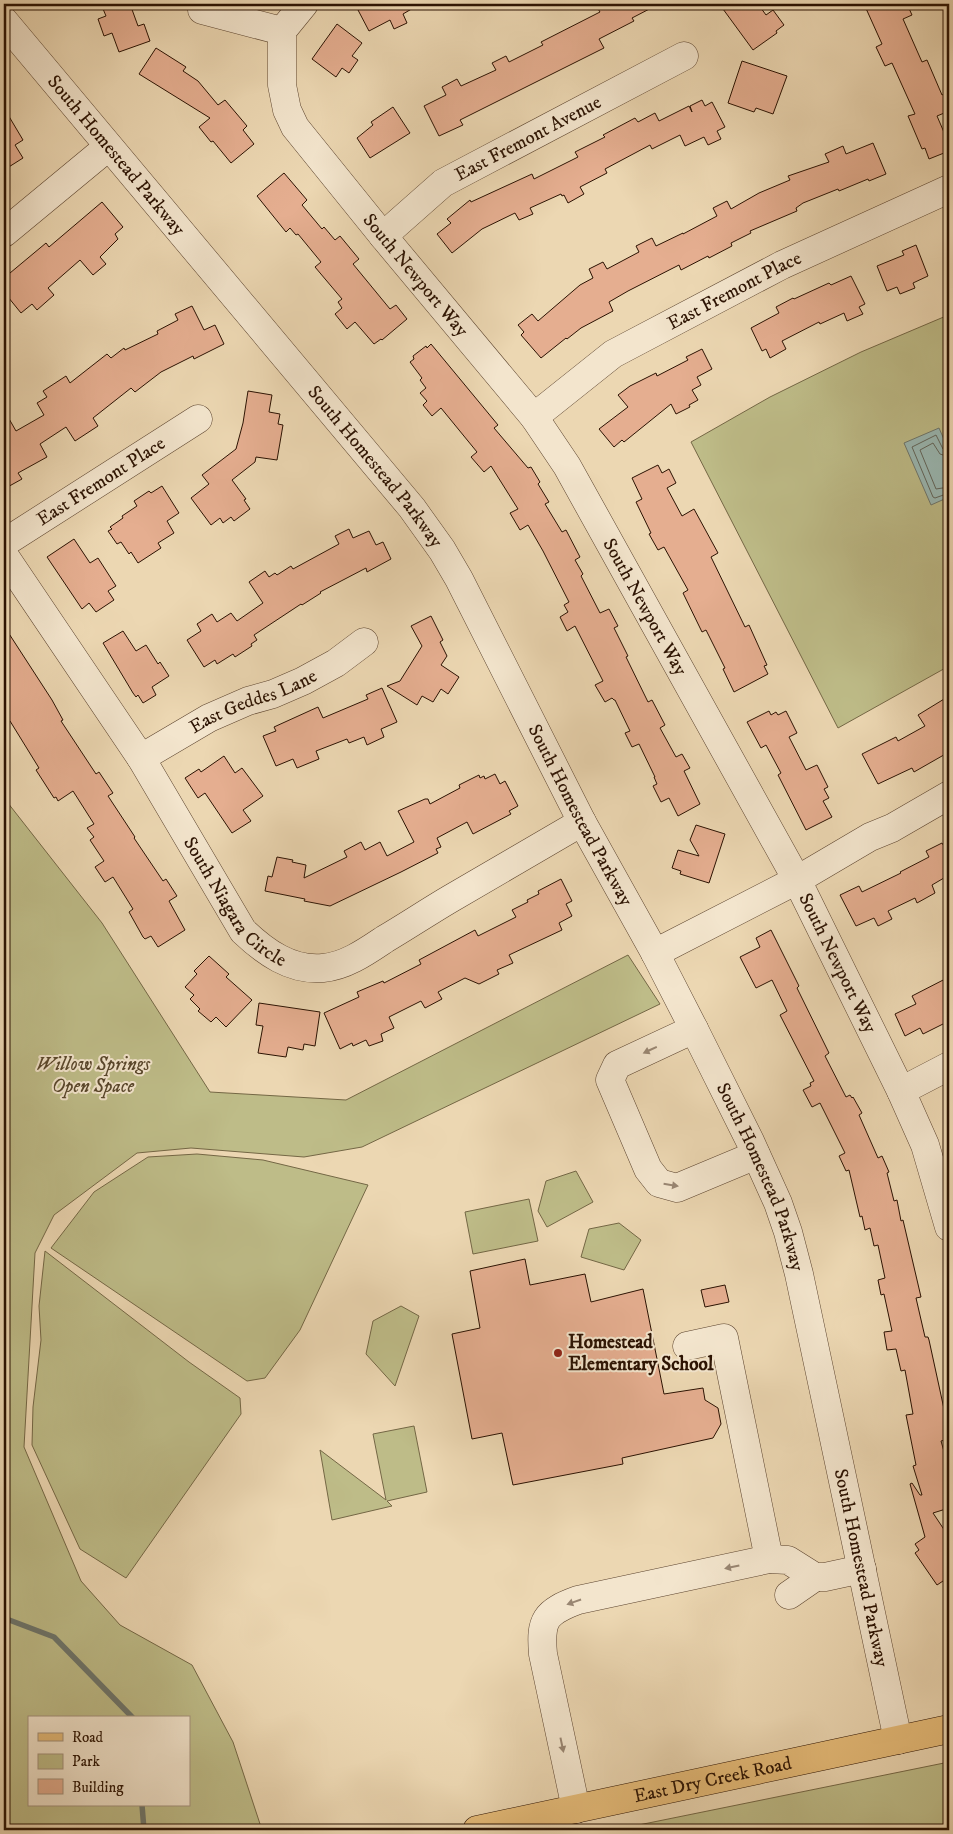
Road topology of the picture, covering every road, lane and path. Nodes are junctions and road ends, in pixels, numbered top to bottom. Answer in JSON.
{"nodes":[{"id":1,"x":304,"y":4,"type":"edge"},
{"id":2,"x":202,"y":10,"type":"dead end"},
{"id":3,"x":4,"y":21,"type":"edge"},
{"id":4,"x":282,"y":31,"type":"junction"},
{"id":5,"x":684,"y":56,"type":"dead end"},
{"id":6,"x":108,"y":147,"type":"junction"},
{"id":7,"x":949,"y":189,"type":"edge"},
{"id":8,"x":4,"y":233,"type":"edge"},
{"id":9,"x":383,"y":236,"type":"junction"},
{"id":10,"x":534,"y":417,"type":"junction"},
{"id":11,"x":198,"y":419,"type":"dead end"},
{"id":12,"x":4,"y":543,"type":"edge"},
{"id":13,"x":4,"y":556,"type":"edge"},
{"id":14,"x":364,"y":642,"type":"dead end"},
{"id":15,"x":141,"y":758,"type":"junction"},
{"id":16,"x":949,"y":795,"type":"edge"},
{"id":17,"x":582,"y":822,"type":"junction"},
{"id":18,"x":797,"y":880,"type":"junction"},
{"id":19,"x":655,"y":953,"type":"junction"},
{"id":20,"x":694,"y":1029,"type":"junction"},
{"id":21,"x":949,"y":1066,"type":"edge"},
{"id":22,"x":901,"y":1091,"type":"junction"},
{"id":23,"x":756,"y":1155,"type":"junction"},
{"id":24,"x":949,"y":1227,"type":"edge"},
{"id":25,"x":687,"y":1346,"type":"dead end"},
{"id":26,"x":769,"y":1559,"type":"junction"},
{"id":27,"x":862,"y":1569,"type":"junction"},
{"id":28,"x":815,"y":1577,"type":"junction"},
{"id":29,"x":789,"y":1595,"type":"dead end"},
{"id":30,"x":949,"y":1729,"type":"edge"},
{"id":31,"x":898,"y":1740,"type":"junction"},
{"id":32,"x":576,"y":1809,"type":"junction"},
{"id":33,"x":476,"y":1830,"type":"edge"}],
"edges":[{"from":1,"to":4,"type":"street"},
{"from":2,"to":4,"type":"street"},
{"from":3,"to":6,"type":"street","name":"South Homestead Parkway"},
{"from":4,"to":9,"type":"street","name":"South Newport Way"},
{"from":5,"to":9,"type":"street","name":"East Fremont Avenue"},
{"from":6,"to":8,"type":"street"},
{"from":6,"to":17,"type":"street","name":"South Homestead Parkway"},
{"from":7,"to":10,"type":"street","name":"East Fremont Place"},
{"from":9,"to":10,"type":"street","name":"South Newport Way"},
{"from":10,"to":18,"type":"street","name":"South Newport Way"},
{"from":11,"to":12,"type":"street","name":"East Fremont Place"},
{"from":13,"to":15,"type":"street","name":"South Niagara Circle"},
{"from":14,"to":15,"type":"street","name":"East Geddes Lane"},
{"from":15,"to":17,"type":"street","name":"South Niagara Circle"},
{"from":16,"to":18,"type":"street"},
{"from":17,"to":19,"type":"street","name":"South Homestead Parkway"},
{"from":18,"to":19,"type":"street"},
{"from":18,"to":22,"type":"street","name":"South Newport Way"},
{"from":19,"to":20,"type":"street","name":"South Homestead Parkway"},
{"from":20,"to":23,"type":"street","name":"South Homestead Parkway"},
{"from":20,"to":23,"type":"street","one_way":true},
{"from":21,"to":22,"type":"street"},
{"from":22,"to":24,"type":"street","name":"South Newport Way"},
{"from":23,"to":27,"type":"street","name":"South Homestead Parkway"},
{"from":25,"to":26,"type":"street"},
{"from":26,"to":28,"type":"street"},
{"from":26,"to":32,"type":"street","one_way":true},
{"from":27,"to":28,"type":"street"},
{"from":27,"to":31,"type":"street","name":"South Homestead Parkway"},
{"from":28,"to":29,"type":"street"},
{"from":30,"to":31,"type":"main road","name":"East Dry Creek Road"},
{"from":31,"to":32,"type":"main road","name":"East Dry Creek Road"},
{"from":32,"to":33,"type":"main road","name":"East Dry Creek Road"}]}
